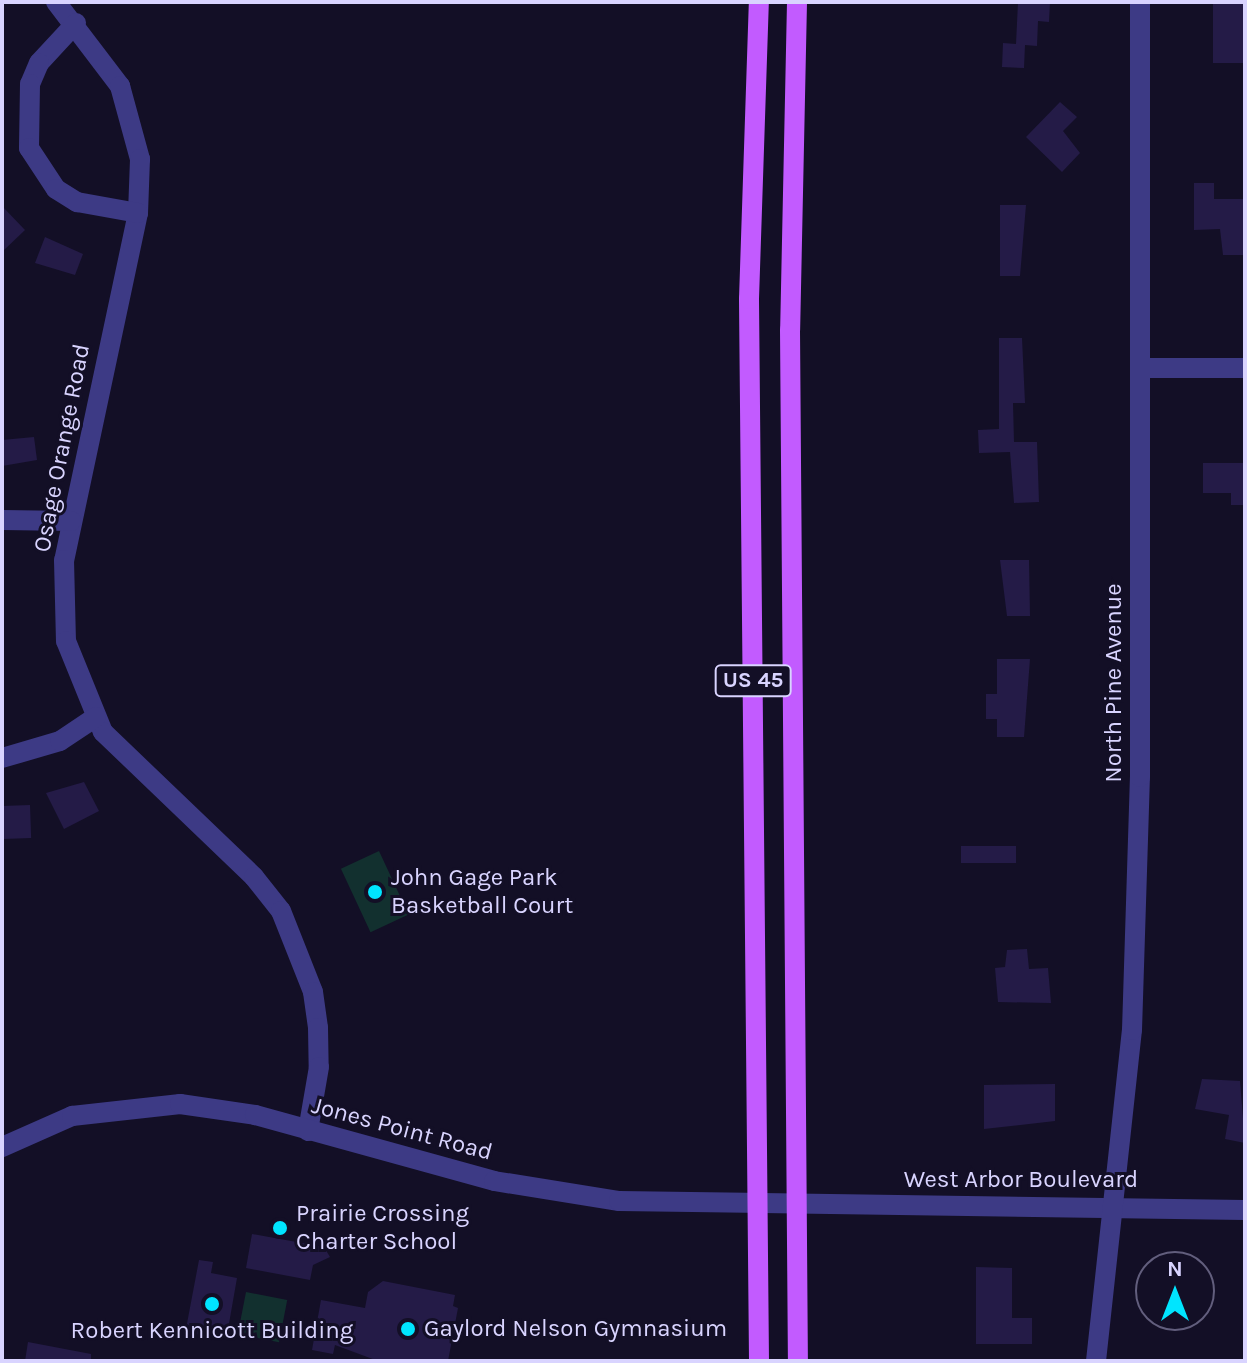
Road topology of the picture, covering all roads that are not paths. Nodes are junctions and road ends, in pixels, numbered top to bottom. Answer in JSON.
{"nodes":[{"id":1,"x":56,"y":2,"type":"edge"},
{"id":2,"x":759,"y":2,"type":"edge"},
{"id":3,"x":797,"y":2,"type":"edge"},
{"id":4,"x":1140,"y":2,"type":"edge"},
{"id":5,"x":76,"y":23,"type":"junction"},
{"id":6,"x":138,"y":213,"type":"junction"},
{"id":7,"x":1141,"y":368,"type":"junction"},
{"id":8,"x":1245,"y":368,"type":"edge"},
{"id":9,"x":2,"y":520,"type":"edge"},
{"id":10,"x":71,"y":521,"type":"junction"},
{"id":11,"x":96,"y":717,"type":"junction"},
{"id":12,"x":2,"y":758,"type":"edge"},
{"id":13,"x":308,"y":1131,"type":"junction"},
{"id":14,"x":2,"y":1147,"type":"edge"},
{"id":15,"x":758,"y":1205,"type":"junction"},
{"id":16,"x":798,"y":1205,"type":"junction"},
{"id":17,"x":1108,"y":1206,"type":"junction"},
{"id":18,"x":1245,"y":1210,"type":"edge"},
{"id":19,"x":759,"y":1361,"type":"edge"},
{"id":20,"x":798,"y":1361,"type":"edge"},
{"id":21,"x":1096,"y":1361,"type":"edge"}],
"edges":[{"from":1,"to":5,"type":"street","name":"Osage Orange Road"},
{"from":2,"to":15,"type":"main road","number":"US 45"},
{"from":3,"to":16,"type":"main road","number":"US 45"},
{"from":4,"to":7,"type":"street","name":"North Pine Avenue"},
{"from":5,"to":6,"type":"street","name":"Osage Orange Road"},
{"from":5,"to":6,"type":"street"},
{"from":6,"to":10,"type":"street","name":"Osage Orange Road"},
{"from":7,"to":8,"type":"street"},
{"from":7,"to":17,"type":"street","name":"North Pine Avenue"},
{"from":9,"to":10,"type":"street"},
{"from":10,"to":11,"type":"street","name":"Osage Orange Road"},
{"from":11,"to":12,"type":"street"},
{"from":11,"to":13,"type":"street","name":"Osage Orange Road"},
{"from":13,"to":14,"type":"street","name":"Jones Point Road"},
{"from":13,"to":15,"type":"street","name":"Jones Point Road"},
{"from":15,"to":16,"type":"street","name":"Jones Point Road"},
{"from":15,"to":19,"type":"main road","number":"US 45"},
{"from":16,"to":17,"type":"street","name":"West Arbor Boulevard"},
{"from":16,"to":20,"type":"main road","number":"US 45"},
{"from":17,"to":18,"type":"street","name":"West Arbor Boulevard"},
{"from":17,"to":21,"type":"street","name":"North Pine Avenue"}]}
